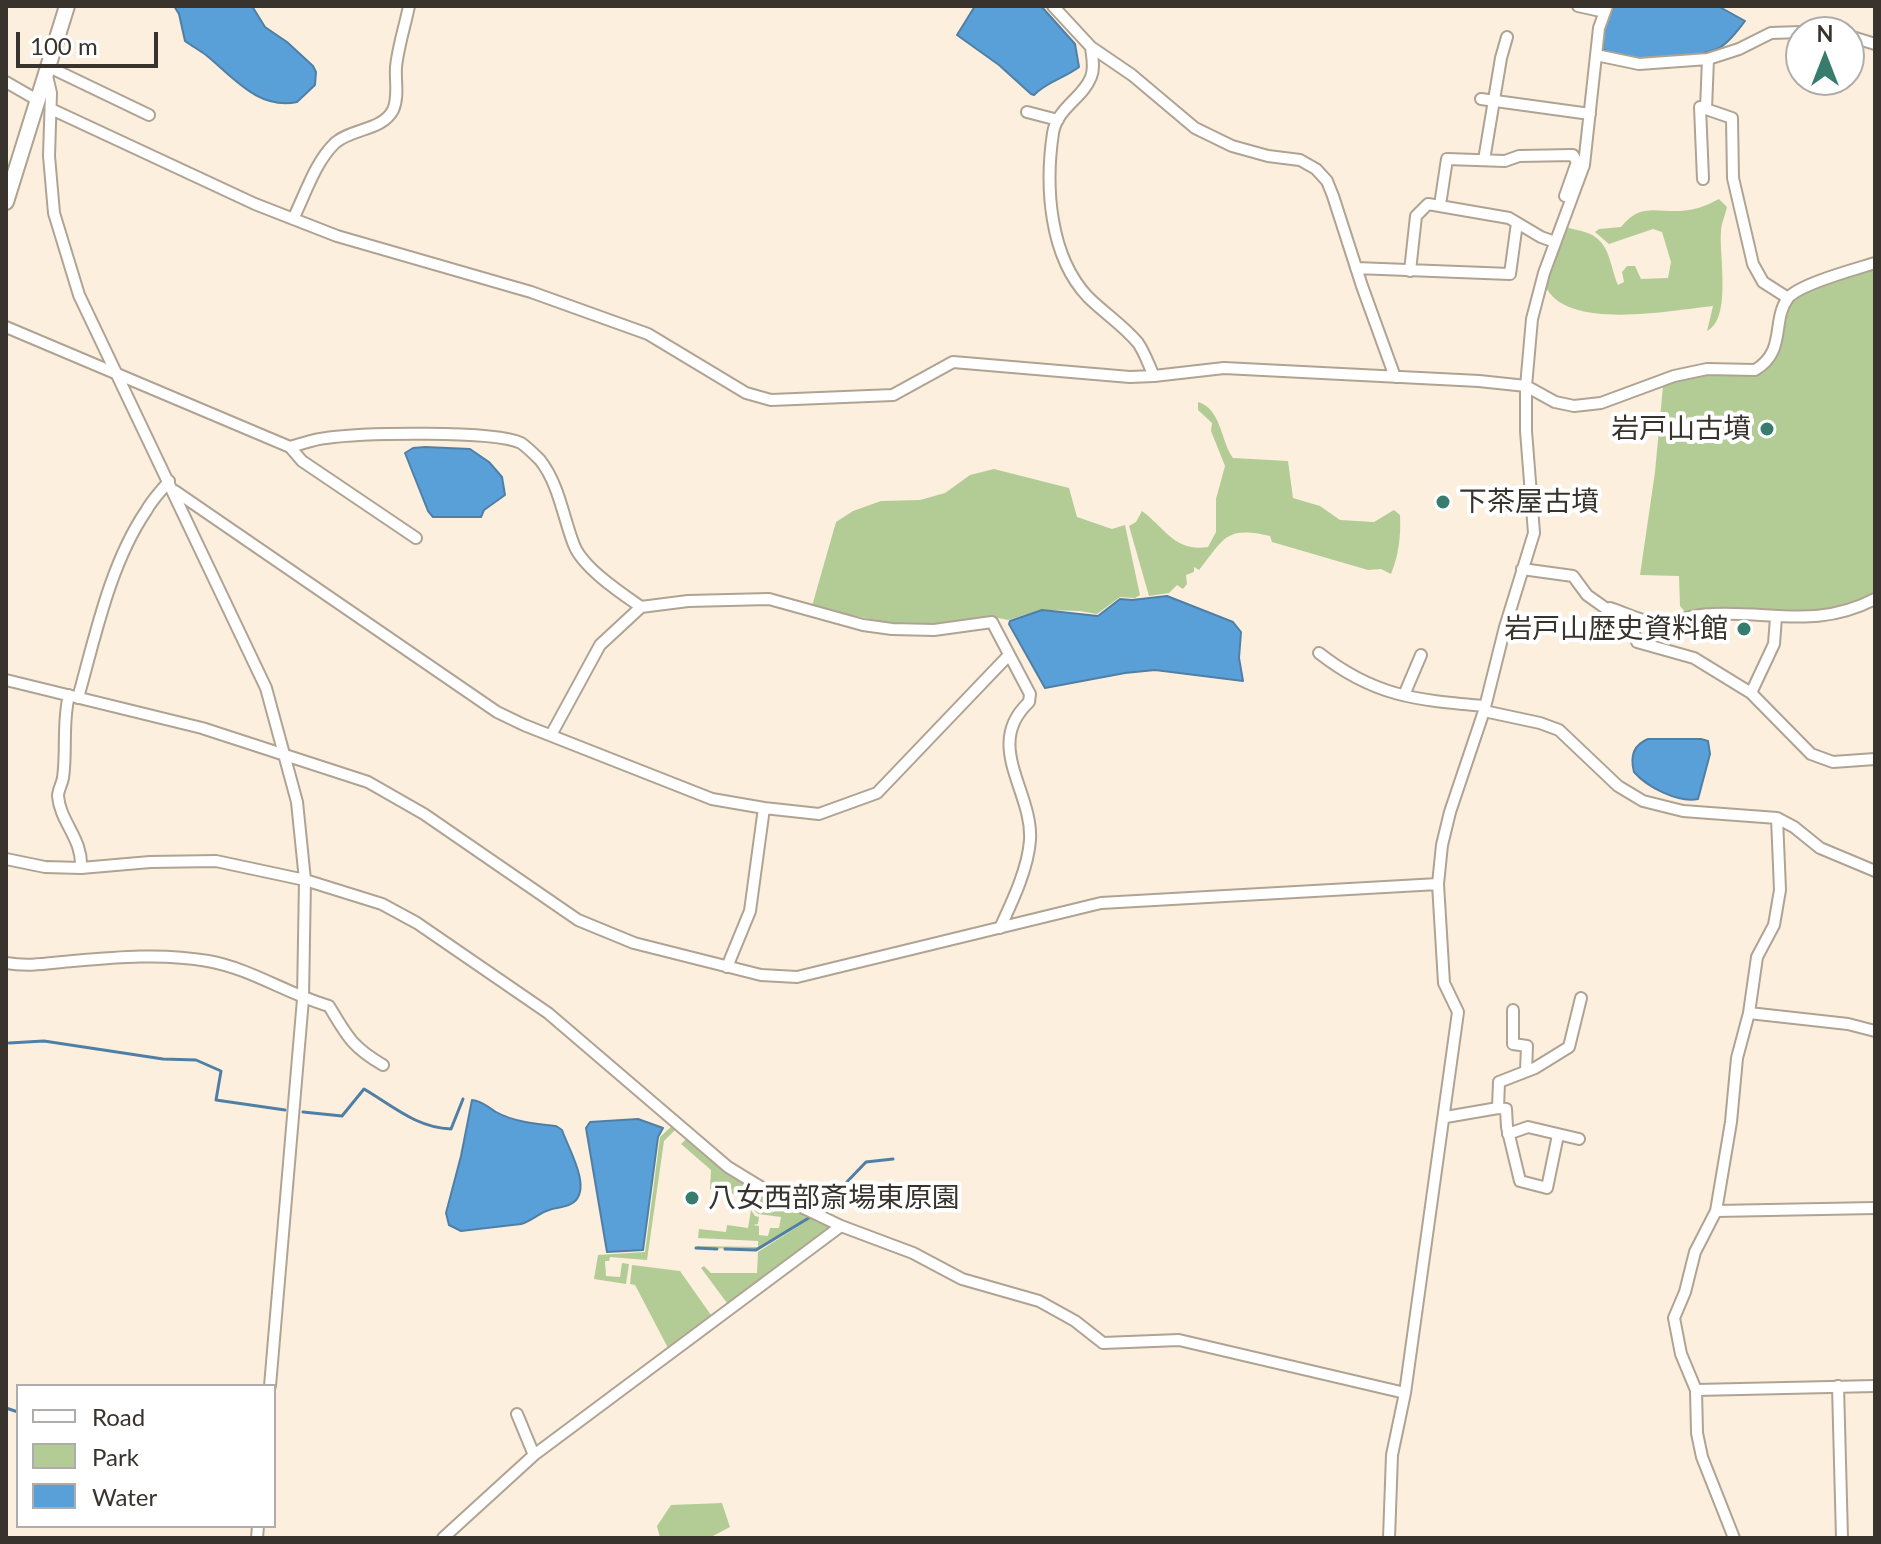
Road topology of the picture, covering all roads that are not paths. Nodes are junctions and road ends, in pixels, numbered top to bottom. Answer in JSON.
{"nodes":[{"id":1,"x":67,"y":6,"type":"edge"},
{"id":2,"x":409,"y":6,"type":"edge"},
{"id":3,"x":1053,"y":6,"type":"edge"},
{"id":4,"x":1574,"y":6,"type":"edge"},
{"id":5,"x":1606,"y":9,"type":"edge"},
{"id":6,"x":1785,"y":33,"type":"edge"},
{"id":7,"x":1507,"y":37,"type":"dead end"},
{"id":8,"x":1091,"y":47,"type":"junction"},
{"id":9,"x":1596,"y":55,"type":"junction"},
{"id":10,"x":1708,"y":59,"type":"junction"},
{"id":11,"x":48,"y":71,"type":"junction"},
{"id":12,"x":6,"y":82,"type":"edge"},
{"id":13,"x":1481,"y":99,"type":"dead end"},
{"id":14,"x":1494,"y":101,"type":"junction"},
{"id":15,"x":45,"y":105,"type":"junction"},
{"id":16,"x":1706,"y":109,"type":"junction"},
{"id":17,"x":1027,"y":112,"type":"dead end"},
{"id":18,"x":1590,"y":114,"type":"junction"},
{"id":19,"x":149,"y":115,"type":"dead end"},
{"id":20,"x":1058,"y":120,"type":"junction"},
{"id":21,"x":1484,"y":160,"type":"junction"},
{"id":22,"x":1703,"y":179,"type":"dead end"},
{"id":23,"x":6,"y":202,"type":"edge"},
{"id":24,"x":1440,"y":205,"type":"junction"},
{"id":25,"x":293,"y":219,"type":"junction"},
{"id":26,"x":1517,"y":223,"type":"junction"},
{"id":27,"x":1562,"y":223,"type":"junction"},
{"id":28,"x":1555,"y":242,"type":"junction"},
{"id":29,"x":1875,"y":263,"type":"edge"},
{"id":30,"x":1356,"y":268,"type":"junction"},
{"id":31,"x":1410,"y":271,"type":"junction"},
{"id":32,"x":1788,"y":298,"type":"junction"},
{"id":33,"x":6,"y":327,"type":"edge"},
{"id":34,"x":114,"y":373,"type":"junction"},
{"id":35,"x":1154,"y":376,"type":"junction"},
{"id":36,"x":1395,"y":377,"type":"junction"},
{"id":37,"x":1526,"y":386,"type":"junction"},
{"id":38,"x":290,"y":447,"type":"junction"},
{"id":39,"x":171,"y":486,"type":"junction"},
{"id":40,"x":416,"y":538,"type":"dead end"},
{"id":41,"x":1522,"y":569,"type":"junction"},
{"id":42,"x":1875,"y":599,"type":"edge"},
{"id":43,"x":1600,"y":605,"type":"junction"},
{"id":44,"x":641,"y":607,"type":"junction"},
{"id":45,"x":1776,"y":617,"type":"junction"},
{"id":46,"x":1319,"y":653,"type":"dead end"},
{"id":47,"x":1421,"y":655,"type":"dead end"},
{"id":48,"x":1008,"y":656,"type":"junction"},
{"id":49,"x":6,"y":680,"type":"edge"},
{"id":50,"x":1751,"y":693,"type":"junction"},
{"id":51,"x":1404,"y":695,"type":"junction"},
{"id":52,"x":74,"y":696,"type":"junction"},
{"id":53,"x":1485,"y":709,"type":"junction"},
{"id":54,"x":551,"y":735,"type":"junction"},
{"id":55,"x":285,"y":755,"type":"junction"},
{"id":56,"x":1875,"y":759,"type":"edge"},
{"id":57,"x":764,"y":808,"type":"junction"},
{"id":58,"x":1777,"y":818,"type":"junction"},
{"id":59,"x":6,"y":859,"type":"edge"},
{"id":60,"x":1874,"y":867,"type":"edge"},
{"id":61,"x":81,"y":868,"type":"junction"},
{"id":62,"x":305,"y":880,"type":"junction"},
{"id":63,"x":1438,"y":884,"type":"junction"},
{"id":64,"x":1000,"y":928,"type":"junction"},
{"id":65,"x":6,"y":963,"type":"edge"},
{"id":66,"x":727,"y":967,"type":"junction"},
{"id":67,"x":1581,"y":998,"type":"dead end"},
{"id":68,"x":303,"y":999,"type":"junction"},
{"id":69,"x":1513,"y":1010,"type":"dead end"},
{"id":70,"x":1749,"y":1013,"type":"junction"},
{"id":71,"x":1875,"y":1031,"type":"edge"},
{"id":72,"x":383,"y":1065,"type":"dead end"},
{"id":73,"x":1526,"y":1071,"type":"junction"},
{"id":74,"x":1498,"y":1108,"type":"junction"},
{"id":75,"x":1446,"y":1117,"type":"junction"},
{"id":76,"x":1508,"y":1134,"type":"junction"},
{"id":77,"x":1558,"y":1135,"type":"junction"},
{"id":78,"x":1579,"y":1139,"type":"dead end"},
{"id":79,"x":1875,"y":1208,"type":"edge"},
{"id":80,"x":1716,"y":1211,"type":"junction"},
{"id":81,"x":841,"y":1226,"type":"junction"},
{"id":82,"x":270,"y":1384,"type":"edge"},
{"id":83,"x":1838,"y":1386,"type":"junction"},
{"id":84,"x":1875,"y":1386,"type":"edge"},
{"id":85,"x":1696,"y":1390,"type":"junction"},
{"id":86,"x":1405,"y":1393,"type":"junction"},
{"id":87,"x":517,"y":1414,"type":"dead end"},
{"id":88,"x":534,"y":1455,"type":"junction"},
{"id":89,"x":443,"y":1538,"type":"edge"},
{"id":90,"x":1389,"y":1538,"type":"edge"},
{"id":91,"x":1734,"y":1538,"type":"edge"},
{"id":92,"x":1842,"y":1538,"type":"edge"}],
"edges":[{"from":1,"to":11,"type":"main road"},
{"from":2,"to":25,"type":"street"},
{"from":3,"to":8,"type":"street"},
{"from":4,"to":5,"type":"street"},
{"from":5,"to":9,"type":"street"},
{"from":6,"to":10,"type":"street"},
{"from":7,"to":14,"type":"street"},
{"from":8,"to":20,"type":"street"},
{"from":8,"to":30,"type":"street"},
{"from":9,"to":10,"type":"street"},
{"from":9,"to":18,"type":"street"},
{"from":10,"to":16,"type":"street"},
{"from":11,"to":15,"type":"main road"},
{"from":11,"to":19,"type":"street"},
{"from":12,"to":15,"type":"street"},
{"from":13,"to":14,"type":"street"},
{"from":14,"to":18,"type":"street"},
{"from":14,"to":21,"type":"street"},
{"from":15,"to":23,"type":"main road"},
{"from":15,"to":25,"type":"street"},
{"from":15,"to":34,"type":"street"},
{"from":16,"to":22,"type":"street"},
{"from":16,"to":32,"type":"street"},
{"from":17,"to":20,"type":"street"},
{"from":18,"to":27,"type":"street"},
{"from":20,"to":35,"type":"street"},
{"from":21,"to":24,"type":"street"},
{"from":21,"to":27,"type":"street"},
{"from":24,"to":26,"type":"street"},
{"from":24,"to":31,"type":"street"},
{"from":25,"to":35,"type":"street"},
{"from":26,"to":28,"type":"street"},
{"from":26,"to":31,"type":"street"},
{"from":27,"to":28,"type":"street"},
{"from":28,"to":37,"type":"street"},
{"from":29,"to":32,"type":"street"},
{"from":30,"to":31,"type":"street"},
{"from":30,"to":36,"type":"street"},
{"from":32,"to":37,"type":"street"},
{"from":33,"to":34,"type":"street"},
{"from":34,"to":38,"type":"street"},
{"from":34,"to":39,"type":"street"},
{"from":35,"to":36,"type":"street"},
{"from":36,"to":37,"type":"street"},
{"from":37,"to":41,"type":"street"},
{"from":38,"to":40,"type":"street"},
{"from":38,"to":44,"type":"street"},
{"from":39,"to":52,"type":"street"},
{"from":39,"to":54,"type":"street"},
{"from":39,"to":55,"type":"street"},
{"from":41,"to":43,"type":"street"},
{"from":41,"to":53,"type":"street"},
{"from":42,"to":45,"type":"street"},
{"from":43,"to":45,"type":"street"},
{"from":43,"to":50,"type":"street"},
{"from":44,"to":48,"type":"street"},
{"from":44,"to":54,"type":"street"},
{"from":45,"to":50,"type":"street"},
{"from":46,"to":51,"type":"street"},
{"from":47,"to":51,"type":"street"},
{"from":48,"to":57,"type":"street"},
{"from":48,"to":64,"type":"street"},
{"from":49,"to":52,"type":"street"},
{"from":50,"to":56,"type":"street"},
{"from":51,"to":53,"type":"street"},
{"from":52,"to":55,"type":"street"},
{"from":52,"to":61,"type":"street"},
{"from":53,"to":58,"type":"street"},
{"from":53,"to":63,"type":"street"},
{"from":54,"to":57,"type":"street"},
{"from":55,"to":62,"type":"street"},
{"from":55,"to":66,"type":"street"},
{"from":57,"to":66,"type":"street"},
{"from":58,"to":60,"type":"street"},
{"from":58,"to":70,"type":"street"},
{"from":59,"to":61,"type":"street"},
{"from":61,"to":62,"type":"street"},
{"from":62,"to":68,"type":"street"},
{"from":62,"to":81,"type":"street"},
{"from":63,"to":64,"type":"street"},
{"from":63,"to":75,"type":"street"},
{"from":64,"to":66,"type":"street"},
{"from":65,"to":68,"type":"street"},
{"from":67,"to":73,"type":"street"},
{"from":68,"to":72,"type":"street"},
{"from":68,"to":82,"type":"street"},
{"from":69,"to":73,"type":"street"},
{"from":70,"to":71,"type":"street"},
{"from":70,"to":80,"type":"street"},
{"from":73,"to":74,"type":"street"},
{"from":74,"to":75,"type":"street"},
{"from":74,"to":76,"type":"street"},
{"from":75,"to":86,"type":"street"},
{"from":76,"to":77,"type":"street"},
{"from":76,"to":77,"type":"street"},
{"from":77,"to":78,"type":"street"},
{"from":79,"to":80,"type":"street"},
{"from":80,"to":85,"type":"street"},
{"from":81,"to":86,"type":"street"},
{"from":81,"to":88,"type":"street"},
{"from":83,"to":84,"type":"street"},
{"from":83,"to":85,"type":"street"},
{"from":83,"to":92,"type":"street"},
{"from":85,"to":91,"type":"street"},
{"from":86,"to":90,"type":"street"},
{"from":87,"to":88,"type":"street"},
{"from":88,"to":89,"type":"street"}]}
